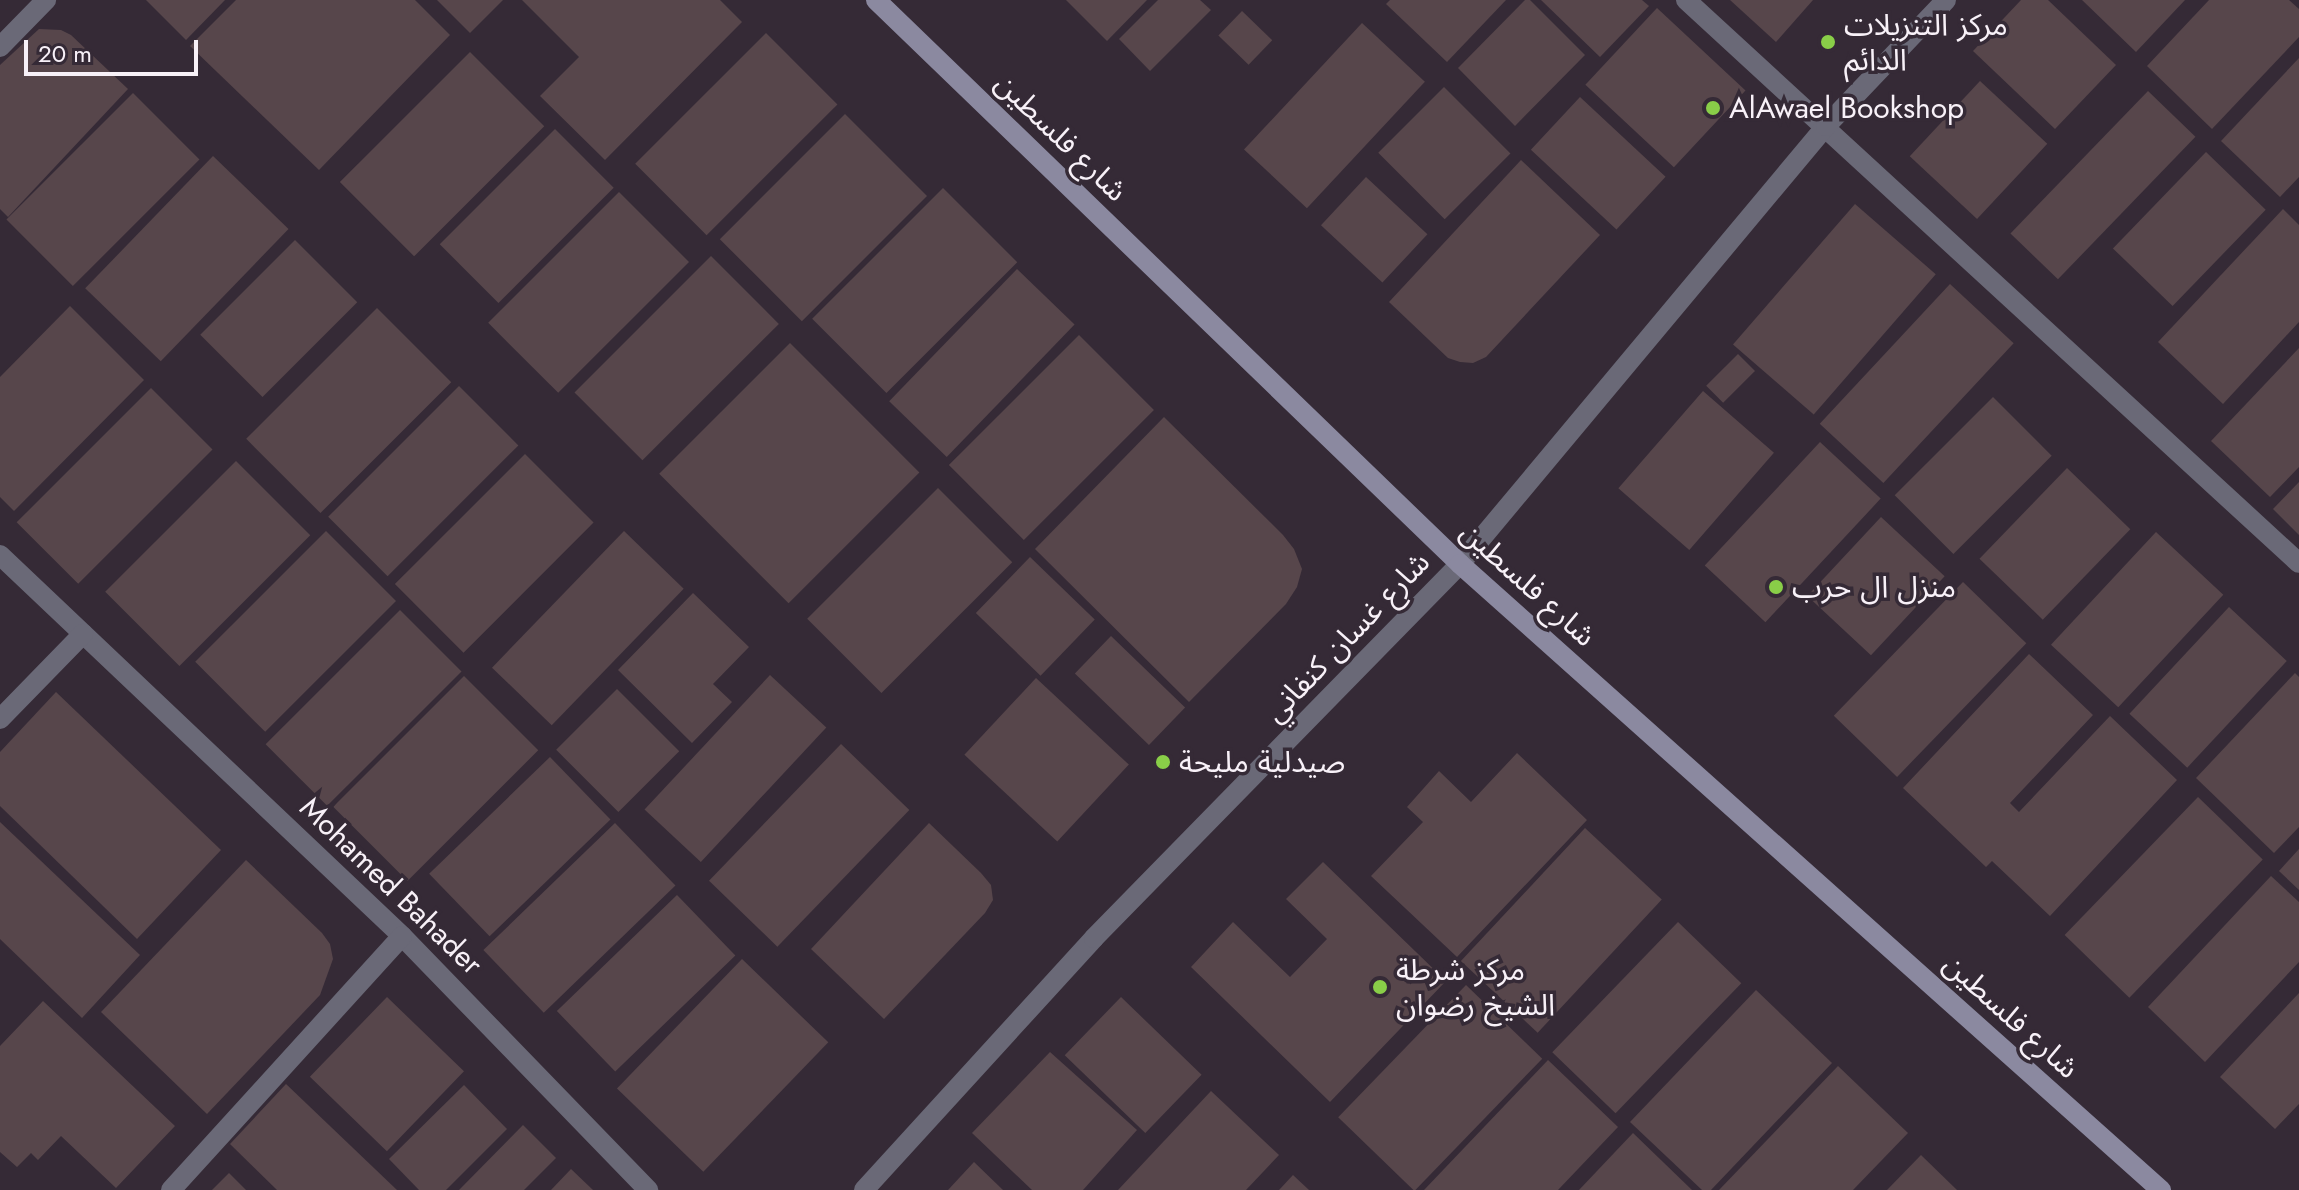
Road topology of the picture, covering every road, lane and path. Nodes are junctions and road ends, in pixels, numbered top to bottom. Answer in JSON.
{"nodes":[{"id":1,"x":46,"y":0,"type":"edge"},
{"id":2,"x":876,"y":0,"type":"edge"},
{"id":3,"x":1686,"y":0,"type":"edge"},
{"id":4,"x":1946,"y":0,"type":"edge"},
{"id":5,"x":0,"y":47,"type":"edge"},
{"id":6,"x":1826,"y":126,"type":"junction"},
{"id":7,"x":0,"y":555,"type":"edge"},
{"id":8,"x":2299,"y":563,"type":"edge"},
{"id":9,"x":1460,"y":564,"type":"junction"},
{"id":10,"x":83,"y":634,"type":"junction"},
{"id":11,"x":0,"y":719,"type":"edge"},
{"id":12,"x":402,"y":936,"type":"junction"},
{"id":13,"x":171,"y":1190,"type":"edge"},
{"id":14,"x":648,"y":1190,"type":"edge"},
{"id":15,"x":864,"y":1190,"type":"edge"},
{"id":16,"x":2161,"y":1190,"type":"edge"}],
"edges":[{"from":1,"to":5,"type":"street"},
{"from":2,"to":9,"type":"street","name":"شارع فلسطين"},
{"from":3,"to":6,"type":"street"},
{"from":4,"to":6,"type":"street","name":"شارع غسان كنفاني"},
{"from":6,"to":8,"type":"street"},
{"from":6,"to":9,"type":"street","name":"شارع غسان كنفاني"},
{"from":7,"to":10,"type":"street","name":"Mohamed Bahader"},
{"from":9,"to":15,"type":"street","name":"شارع غسان كنفاني"},
{"from":9,"to":16,"type":"street","name":"شارع فلسطين"},
{"from":10,"to":11,"type":"street"},
{"from":10,"to":12,"type":"street","name":"Mohamed Bahader"},
{"from":12,"to":13,"type":"street"},
{"from":12,"to":14,"type":"street","name":"Mohamed Bahader"}]}
